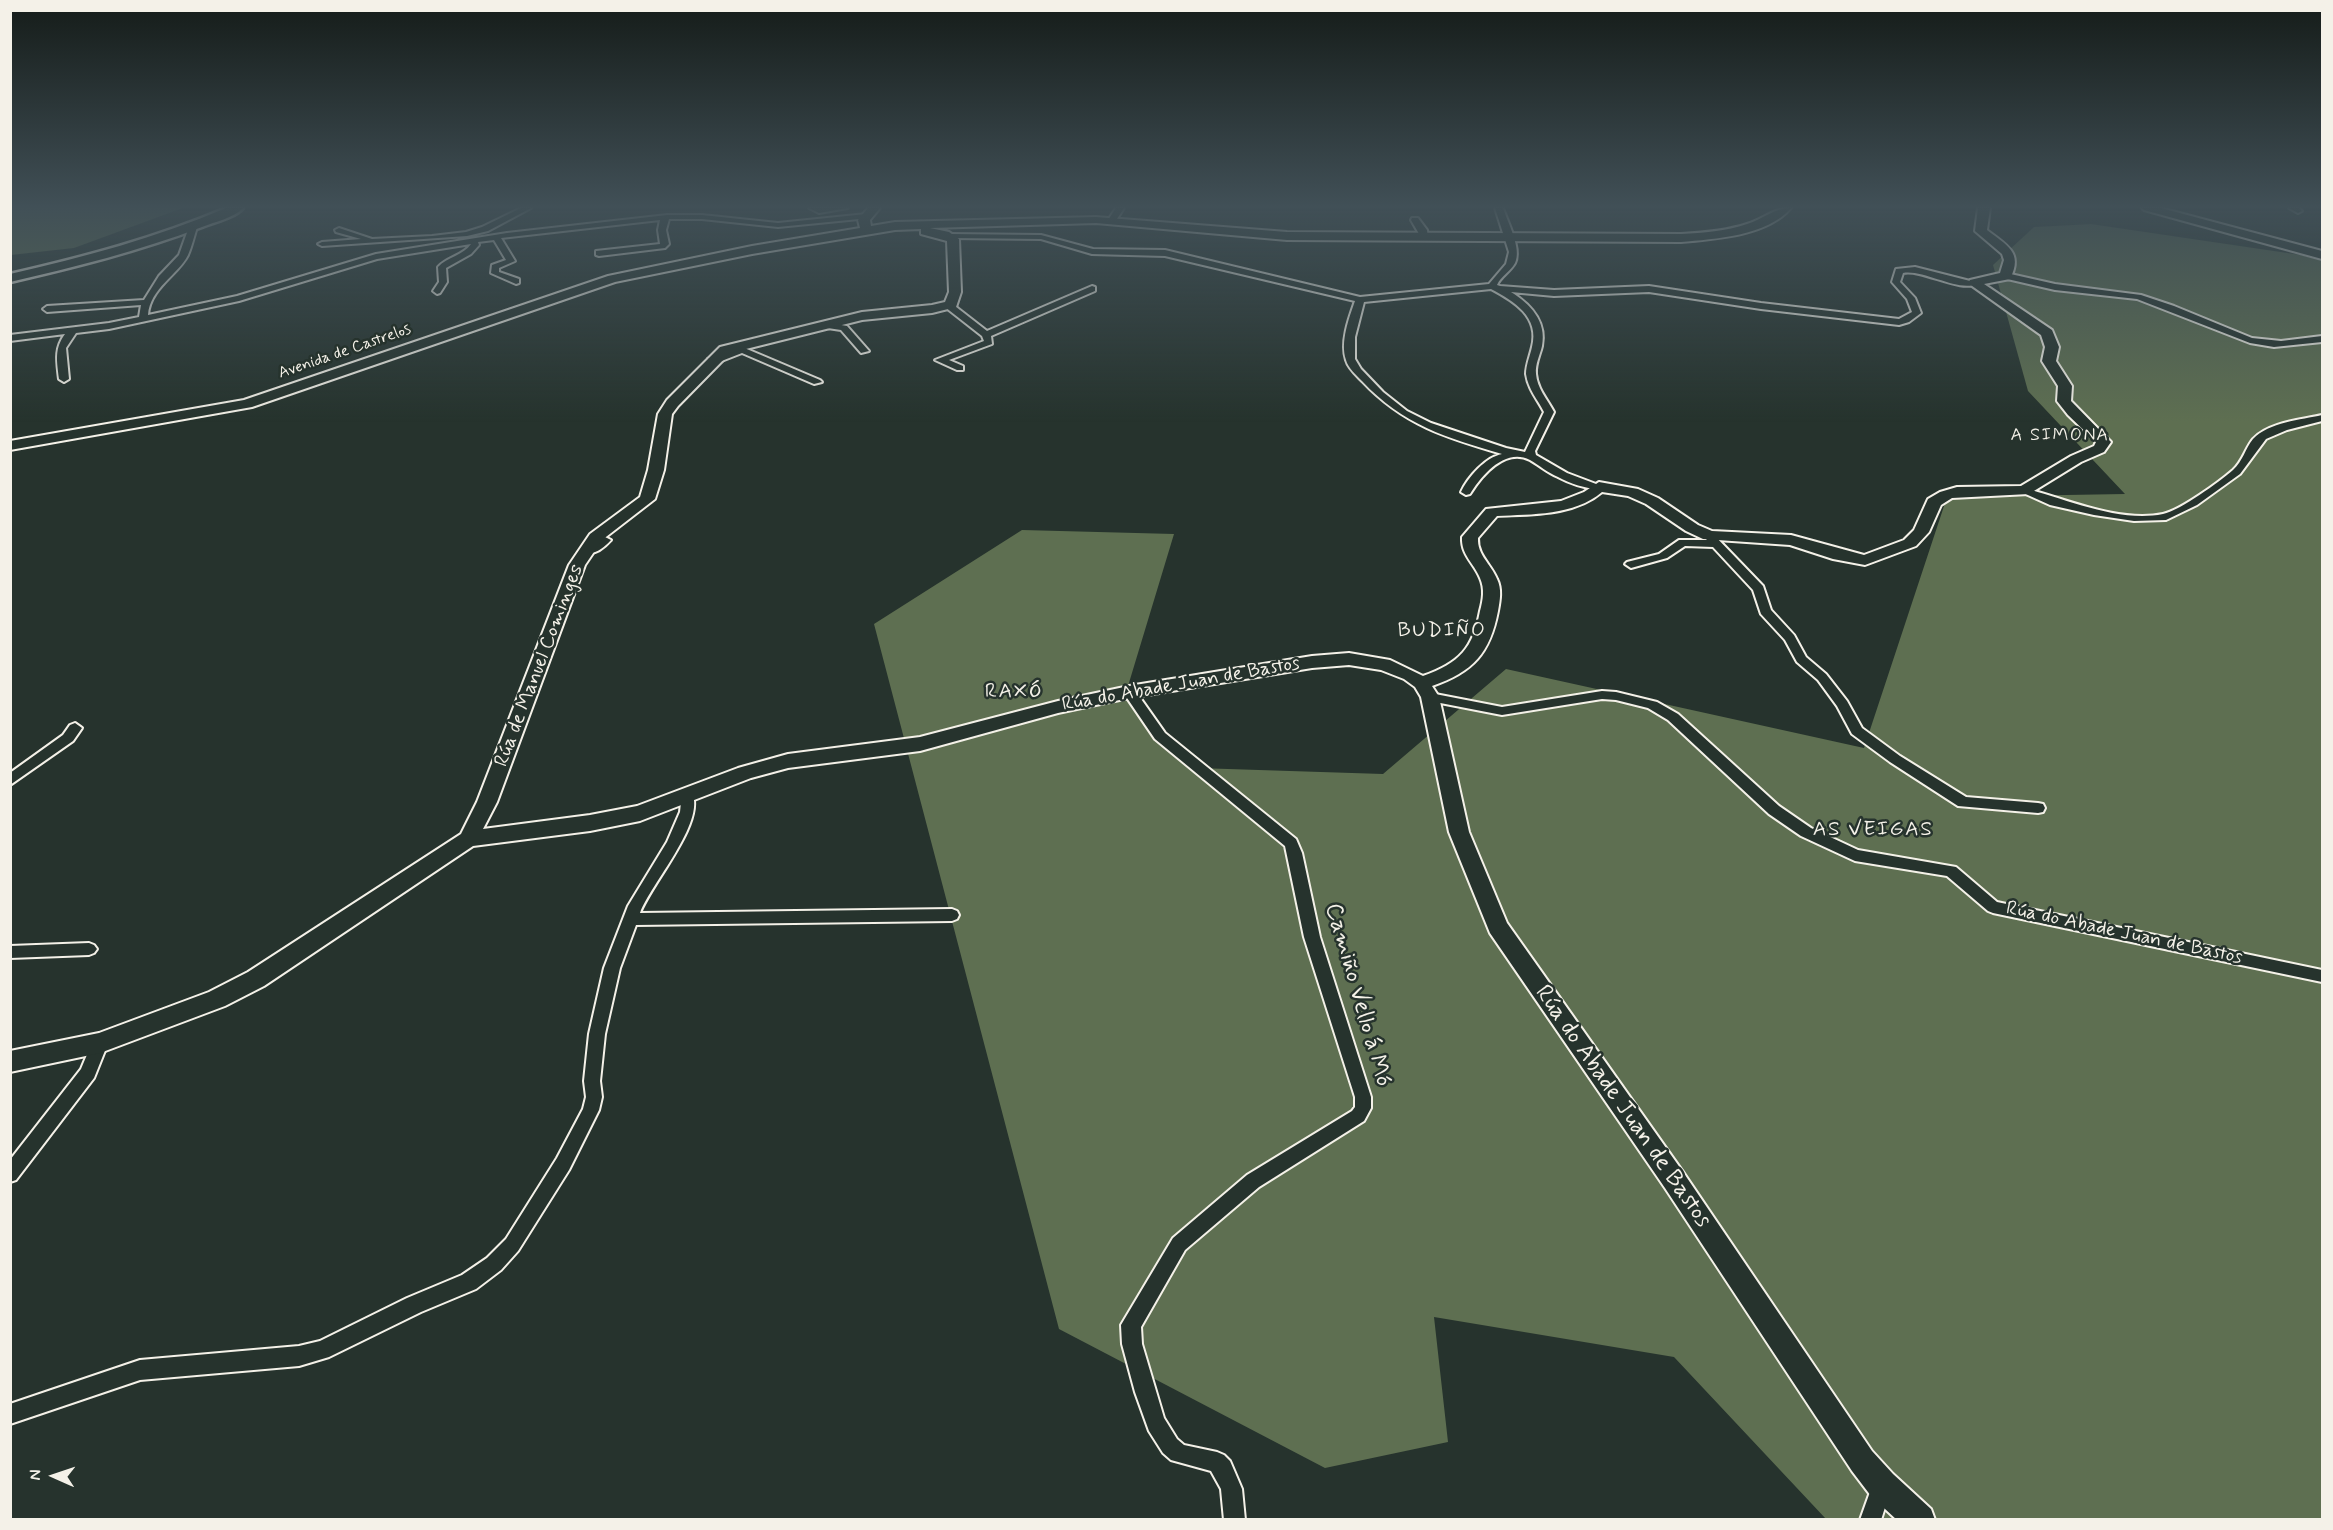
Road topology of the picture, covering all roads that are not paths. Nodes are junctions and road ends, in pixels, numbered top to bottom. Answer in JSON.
{"nodes":[{"id":1,"x":161,"y":279,"type":"edge"},
{"id":2,"x":299,"y":279,"type":"edge"},
{"id":3,"x":443,"y":279,"type":"edge"},
{"id":4,"x":510,"y":279,"type":"edge"},
{"id":5,"x":611,"y":279,"type":"edge"},
{"id":6,"x":955,"y":279,"type":"edge"},
{"id":7,"x":1275,"y":279,"type":"edge"},
{"id":8,"x":1495,"y":279,"type":"edge"},
{"id":9,"x":1897,"y":279,"type":"edge"},
{"id":10,"x":1944,"y":279,"type":"edge"},
{"id":11,"x":1990,"y":279,"type":"edge"},
{"id":12,"x":2021,"y":279,"type":"edge"},
{"id":13,"x":516,"y":282,"type":"dead end"},
{"id":14,"x":1974,"y":283,"type":"junction"},
{"id":15,"x":1495,"y":287,"type":"junction"},
{"id":16,"x":1092,"y":289,"type":"dead end"},
{"id":17,"x":437,"y":291,"type":"dead end"},
{"id":18,"x":1360,"y":300,"type":"junction"},
{"id":19,"x":147,"y":302,"type":"junction"},
{"id":20,"x":948,"y":305,"type":"junction"},
{"id":21,"x":47,"y":309,"type":"dead end"},
{"id":22,"x":142,"y":318,"type":"junction"},
{"id":23,"x":824,"y":325,"type":"junction"},
{"id":24,"x":73,"y":332,"type":"junction"},
{"id":25,"x":986,"y":335,"type":"junction"},
{"id":26,"x":10,"y":338,"type":"edge"},
{"id":27,"x":2322,"y":339,"type":"edge"},
{"id":28,"x":864,"y":351,"type":"dead end"},
{"id":29,"x":713,"y":359,"type":"junction"},
{"id":30,"x":960,"y":368,"type":"dead end"},
{"id":31,"x":64,"y":379,"type":"dead end"},
{"id":32,"x":817,"y":382,"type":"dead end"},
{"id":33,"x":2322,"y":418,"type":"edge"},
{"id":34,"x":10,"y":446,"type":"edge"},
{"id":35,"x":1515,"y":455,"type":"junction"},
{"id":36,"x":1531,"y":456,"type":"junction"},
{"id":37,"x":1599,"y":487,"type":"junction"},
{"id":38,"x":2024,"y":491,"type":"junction"},
{"id":39,"x":1466,"y":492,"type":"dead end"},
{"id":40,"x":1713,"y":539,"type":"junction"},
{"id":41,"x":605,"y":540,"type":"dead end"},
{"id":42,"x":586,"y":550,"type":"junction"},
{"id":43,"x":1631,"y":564,"type":"dead end"},
{"id":44,"x":1425,"y":690,"type":"junction"},
{"id":45,"x":1129,"y":692,"type":"junction"},
{"id":46,"x":75,"y":728,"type":"dead end"},
{"id":47,"x":10,"y":780,"type":"edge"},
{"id":48,"x":687,"y":797,"type":"junction"},
{"id":49,"x":2038,"y":808,"type":"dead end"},
{"id":50,"x":468,"y":839,"type":"junction"},
{"id":51,"x":952,"y":915,"type":"dead end"},
{"id":52,"x":629,"y":919,"type":"junction"},
{"id":53,"x":89,"y":949,"type":"dead end"},
{"id":54,"x":10,"y":952,"type":"edge"},
{"id":55,"x":2317,"y":975,"type":"edge"},
{"id":56,"x":100,"y":1043,"type":"junction"},
{"id":57,"x":10,"y":1062,"type":"edge"},
{"id":58,"x":10,"y":1174,"type":"edge"},
{"id":59,"x":10,"y":1414,"type":"edge"},
{"id":60,"x":1882,"y":1485,"type":"junction"},
{"id":61,"x":1234,"y":1520,"type":"edge"},
{"id":62,"x":1870,"y":1520,"type":"edge"},
{"id":63,"x":1920,"y":1520,"type":"edge"}],
"edges":[{"from":1,"to":19,"type":"street"},
{"from":2,"to":22,"type":"street"},
{"from":3,"to":17,"type":"street"},
{"from":4,"to":13,"type":"street"},
{"from":5,"to":34,"type":"street","name":"Avenida de Castrelos"},
{"from":6,"to":20,"type":"street"},
{"from":7,"to":18,"type":"street"},
{"from":8,"to":15,"type":"street"},
{"from":9,"to":15,"type":"street"},
{"from":10,"to":14,"type":"street"},
{"from":11,"to":14,"type":"street"},
{"from":12,"to":27,"type":"street"},
{"from":14,"to":38,"type":"street"},
{"from":15,"to":18,"type":"street"},
{"from":15,"to":36,"type":"street"},
{"from":16,"to":25,"type":"street"},
{"from":18,"to":35,"type":"street"},
{"from":19,"to":21,"type":"street"},
{"from":19,"to":22,"type":"street"},
{"from":20,"to":23,"type":"street","name":"Rúa de Manuel Cominges"},
{"from":20,"to":25,"type":"street"},
{"from":22,"to":24,"type":"street"},
{"from":23,"to":28,"type":"street"},
{"from":23,"to":29,"type":"street","name":"Rúa de Manuel Cominges"},
{"from":24,"to":26,"type":"street"},
{"from":24,"to":31,"type":"street"},
{"from":25,"to":30,"type":"street"},
{"from":29,"to":32,"type":"street"},
{"from":29,"to":42,"type":"street","name":"Rúa de Manuel Cominges"},
{"from":33,"to":38,"type":"street"},
{"from":35,"to":36,"type":"street"},
{"from":35,"to":39,"type":"street"},
{"from":36,"to":37,"type":"street"},
{"from":37,"to":40,"type":"street"},
{"from":37,"to":44,"type":"street"},
{"from":38,"to":40,"type":"street"},
{"from":40,"to":43,"type":"street"},
{"from":40,"to":49,"type":"street"},
{"from":41,"to":42,"type":"street"},
{"from":42,"to":50,"type":"street","name":"Rúa de Manuel Cominges"},
{"from":44,"to":45,"type":"street","name":"Rúa do Abade Juan de Bastos"},
{"from":44,"to":55,"type":"street","name":"Rúa do Abade Juan de Bastos"},
{"from":44,"to":60,"type":"street","name":"Rúa do Abade Juan de Bastos"},
{"from":45,"to":48,"type":"street","name":"Rúa do Abade Juan de Bastos"},
{"from":45,"to":61,"type":"street","name":"Camiño Vello á Mó"},
{"from":46,"to":47,"type":"street"},
{"from":48,"to":50,"type":"street","name":"Rúa do Abade Juan de Bastos"},
{"from":48,"to":52,"type":"street"},
{"from":50,"to":56,"type":"street","name":"Rúa de Manuel Cominges"},
{"from":51,"to":52,"type":"street"},
{"from":52,"to":59,"type":"street"},
{"from":53,"to":54,"type":"street"},
{"from":56,"to":57,"type":"street","name":"Rúa de Manuel Cominges"},
{"from":56,"to":58,"type":"street"},
{"from":60,"to":62,"type":"street"},
{"from":60,"to":63,"type":"street","name":"Rúa do Abade Juan de Bastos"}]}
